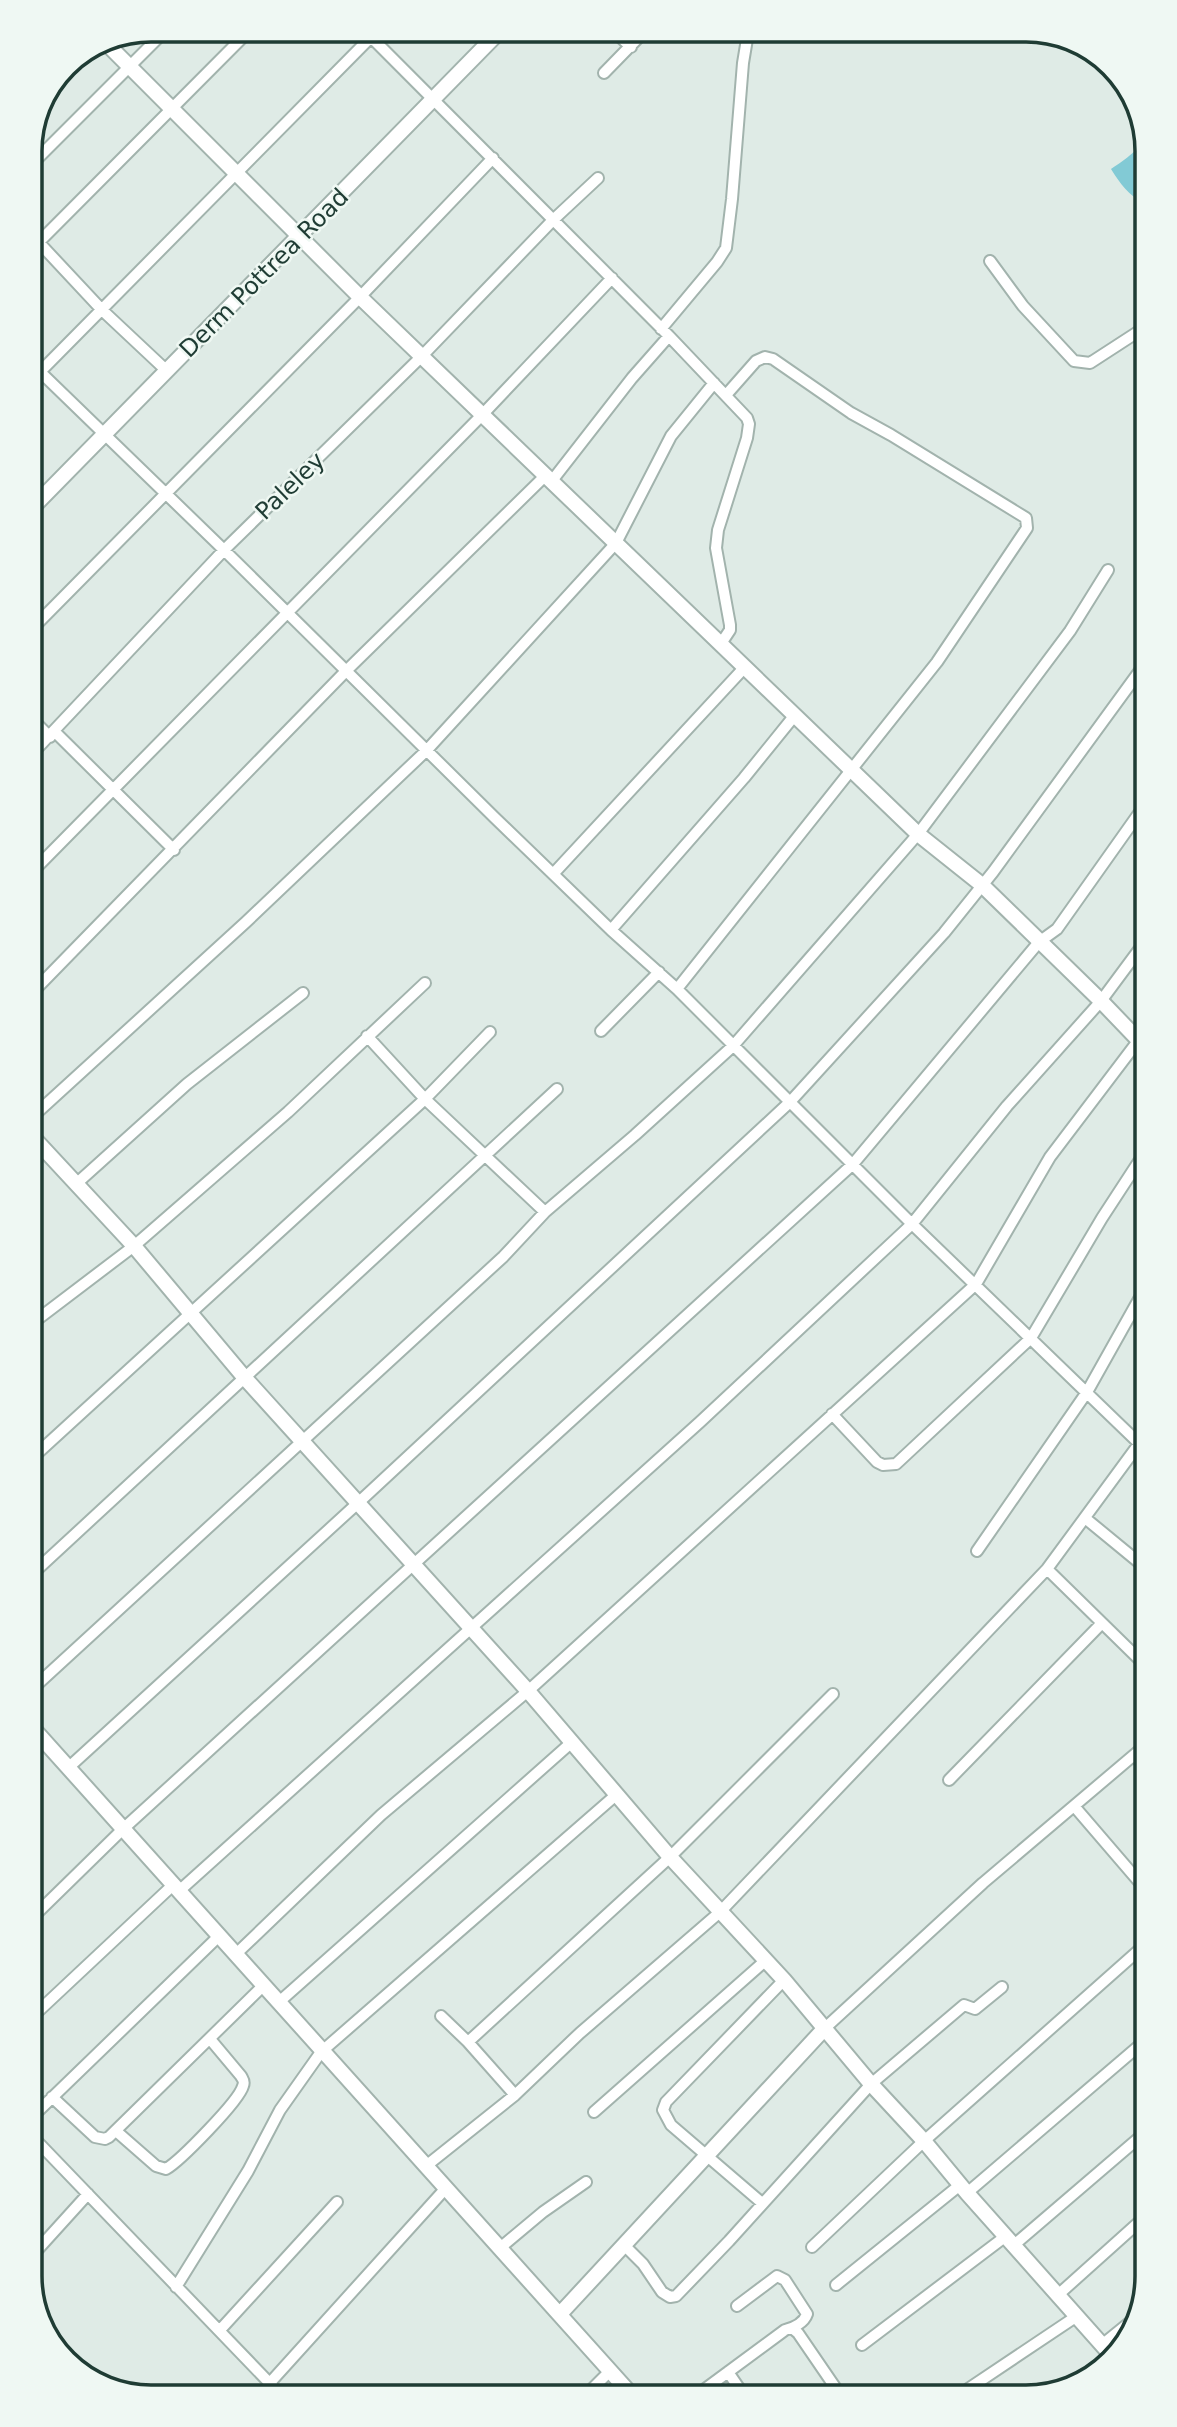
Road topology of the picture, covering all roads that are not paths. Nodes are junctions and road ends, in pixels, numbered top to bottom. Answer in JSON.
{"nodes":[{"id":1,"x":154,"y":42,"type":"edge"},
{"id":2,"x":238,"y":42,"type":"edge"},
{"id":3,"x":366,"y":42,"type":"edge"},
{"id":4,"x":376,"y":42,"type":"edge"},
{"id":5,"x":489,"y":42,"type":"edge"},
{"id":6,"x":626,"y":42,"type":"edge"},
{"id":7,"x":635,"y":42,"type":"edge"},
{"id":8,"x":746,"y":42,"type":"edge"},
{"id":9,"x":631,"y":47,"type":"junction"},
{"id":10,"x":113,"y":49,"type":"edge"},
{"id":11,"x":130,"y":66,"type":"junction"},
{"id":12,"x":604,"y":73,"type":"dead end"},
{"id":13,"x":435,"y":99,"type":"junction"},
{"id":14,"x":172,"y":109,"type":"junction"},
{"id":15,"x":42,"y":154,"type":"edge"},
{"id":16,"x":493,"y":158,"type":"junction"},
{"id":17,"x":235,"y":173,"type":"junction"},
{"id":18,"x":598,"y":178,"type":"dead end"},
{"id":19,"x":553,"y":220,"type":"junction"},
{"id":20,"x":299,"y":238,"type":"junction"},
{"id":21,"x":42,"y":239,"type":"edge"},
{"id":22,"x":42,"y":245,"type":"edge"},
{"id":23,"x":990,"y":261,"type":"dead end"},
{"id":24,"x":612,"y":278,"type":"junction"},
{"id":25,"x":360,"y":297,"type":"junction"},
{"id":26,"x":102,"y":310,"type":"junction"},
{"id":27,"x":665,"y":332,"type":"junction"},
{"id":28,"x":1135,"y":334,"type":"edge"},
{"id":29,"x":422,"y":356,"type":"junction"},
{"id":30,"x":42,"y":370,"type":"edge"},
{"id":31,"x":167,"y":371,"type":"junction"},
{"id":32,"x":42,"y":374,"type":"edge"},
{"id":33,"x":714,"y":383,"type":"junction"},
{"id":34,"x":726,"y":396,"type":"junction"},
{"id":35,"x":482,"y":415,"type":"junction"},
{"id":36,"x":104,"y":435,"type":"junction"},
{"id":37,"x":548,"y":479,"type":"junction"},
{"id":38,"x":166,"y":495,"type":"junction"},
{"id":39,"x":42,"y":498,"type":"edge"},
{"id":40,"x":616,"y":543,"type":"junction"},
{"id":41,"x":224,"y":550,"type":"junction"},
{"id":42,"x":1108,"y":570,"type":"dead end"},
{"id":43,"x":287,"y":613,"type":"junction"},
{"id":44,"x":42,"y":619,"type":"edge"},
{"id":45,"x":720,"y":645,"type":"junction"},
{"id":46,"x":744,"y":667,"type":"junction"},
{"id":47,"x":346,"y":671,"type":"junction"},
{"id":48,"x":1135,"y":677,"type":"edge"},
{"id":49,"x":795,"y":715,"type":"junction"},
{"id":50,"x":42,"y":727,"type":"edge"},
{"id":51,"x":52,"y":735,"type":"junction"},
{"id":52,"x":42,"y":745,"type":"edge"},
{"id":53,"x":427,"y":750,"type":"junction"},
{"id":54,"x":852,"y":770,"type":"junction"},
{"id":55,"x":113,"y":790,"type":"junction"},
{"id":56,"x":1135,"y":820,"type":"edge"},
{"id":57,"x":918,"y":834,"type":"junction"},
{"id":58,"x":174,"y":850,"type":"junction"},
{"id":59,"x":42,"y":862,"type":"edge"},
{"id":60,"x":554,"y":873,"type":"junction"},
{"id":61,"x":982,"y":885,"type":"junction"},
{"id":62,"x":611,"y":930,"type":"junction"},
{"id":63,"x":1040,"y":942,"type":"junction"},
{"id":64,"x":1135,"y":955,"type":"edge"},
{"id":65,"x":659,"y":972,"type":"junction"},
{"id":66,"x":42,"y":983,"type":"edge"},
{"id":67,"x":425,"y":983,"type":"dead end"},
{"id":68,"x":677,"y":989,"type":"junction"},
{"id":69,"x":303,"y":993,"type":"dead end"},
{"id":70,"x":1101,"y":1001,"type":"junction"},
{"id":71,"x":601,"y":1031,"type":"dead end"},
{"id":72,"x":490,"y":1032,"type":"dead end"},
{"id":73,"x":367,"y":1036,"type":"junction"},
{"id":74,"x":1135,"y":1037,"type":"edge"},
{"id":75,"x":733,"y":1046,"type":"junction"},
{"id":76,"x":1135,"y":1054,"type":"edge"},
{"id":77,"x":556,"y":1089,"type":"dead end"},
{"id":78,"x":425,"y":1099,"type":"junction"},
{"id":79,"x":790,"y":1102,"type":"junction"},
{"id":80,"x":42,"y":1108,"type":"edge"},
{"id":81,"x":42,"y":1147,"type":"edge"},
{"id":82,"x":483,"y":1156,"type":"junction"},
{"id":83,"x":853,"y":1164,"type":"junction"},
{"id":84,"x":1135,"y":1167,"type":"edge"},
{"id":85,"x":76,"y":1184,"type":"junction"},
{"id":86,"x":545,"y":1212,"type":"junction"},
{"id":87,"x":912,"y":1224,"type":"junction"},
{"id":88,"x":134,"y":1246,"type":"junction"},
{"id":89,"x":976,"y":1284,"type":"junction"},
{"id":90,"x":1135,"y":1306,"type":"edge"},
{"id":91,"x":190,"y":1313,"type":"junction"},
{"id":92,"x":42,"y":1316,"type":"edge"},
{"id":93,"x":1031,"y":1338,"type":"junction"},
{"id":94,"x":244,"y":1377,"type":"junction"},
{"id":95,"x":1087,"y":1392,"type":"junction"},
{"id":96,"x":832,"y":1414,"type":"junction"},
{"id":97,"x":1135,"y":1438,"type":"edge"},
{"id":98,"x":302,"y":1441,"type":"junction"},
{"id":99,"x":42,"y":1449,"type":"edge"},
{"id":100,"x":1135,"y":1458,"type":"edge"},
{"id":101,"x":358,"y":1503,"type":"junction"},
{"id":102,"x":1086,"y":1518,"type":"junction"},
{"id":103,"x":977,"y":1551,"type":"dead end"},
{"id":104,"x":1135,"y":1559,"type":"edge"},
{"id":105,"x":414,"y":1564,"type":"junction"},
{"id":106,"x":42,"y":1565,"type":"edge"},
{"id":107,"x":1047,"y":1569,"type":"junction"},
{"id":108,"x":1102,"y":1623,"type":"junction"},
{"id":109,"x":472,"y":1629,"type":"junction"},
{"id":110,"x":1135,"y":1655,"type":"edge"},
{"id":111,"x":42,"y":1680,"type":"edge"},
{"id":112,"x":528,"y":1691,"type":"junction"},
{"id":113,"x":833,"y":1694,"type":"dead end"},
{"id":114,"x":42,"y":1739,"type":"edge"},
{"id":115,"x":572,"y":1742,"type":"junction"},
{"id":116,"x":1134,"y":1755,"type":"edge"},
{"id":117,"x":68,"y":1768,"type":"junction"},
{"id":118,"x":949,"y":1780,"type":"dead end"},
{"id":119,"x":617,"y":1795,"type":"junction"},
{"id":120,"x":1074,"y":1806,"type":"junction"},
{"id":121,"x":123,"y":1829,"type":"junction"},
{"id":122,"x":670,"y":1857,"type":"junction"},
{"id":123,"x":1135,"y":1877,"type":"edge"},
{"id":124,"x":176,"y":1888,"type":"junction"},
{"id":125,"x":42,"y":1908,"type":"edge"},
{"id":126,"x":720,"y":1912,"type":"junction"},
{"id":127,"x":219,"y":1936,"type":"junction"},
{"id":128,"x":236,"y":1954,"type":"junction"},
{"id":129,"x":1135,"y":1954,"type":"edge"},
{"id":130,"x":765,"y":1961,"type":"junction"},
{"id":131,"x":784,"y":1980,"type":"junction"},
{"id":132,"x":264,"y":1985,"type":"junction"},
{"id":133,"x":1002,"y":1987,"type":"dead end"},
{"id":134,"x":279,"y":2002,"type":"junction"},
{"id":135,"x":42,"y":2008,"type":"edge"},
{"id":136,"x":441,"y":2016,"type":"dead end"},
{"id":137,"x":824,"y":2029,"type":"junction"},
{"id":138,"x":210,"y":2039,"type":"junction"},
{"id":139,"x":468,"y":2042,"type":"junction"},
{"id":140,"x":1135,"y":2049,"type":"edge"},
{"id":141,"x":321,"y":2052,"type":"junction"},
{"id":142,"x":871,"y":2084,"type":"junction"},
{"id":143,"x":515,"y":2095,"type":"junction"},
{"id":144,"x":52,"y":2098,"type":"junction"},
{"id":145,"x":42,"y":2108,"type":"edge"},
{"id":146,"x":594,"y":2112,"type":"dead end"},
{"id":147,"x":116,"y":2132,"type":"junction"},
{"id":148,"x":924,"y":2141,"type":"junction"},
{"id":149,"x":1135,"y":2141,"type":"edge"},
{"id":150,"x":42,"y":2146,"type":"edge"},
{"id":151,"x":707,"y":2155,"type":"junction"},
{"id":152,"x":426,"y":2166,"type":"junction"},
{"id":153,"x":586,"y":2182,"type":"dead end"},
{"id":154,"x":446,"y":2188,"type":"junction"},
{"id":155,"x":963,"y":2189,"type":"junction"},
{"id":156,"x":88,"y":2194,"type":"junction"},
{"id":157,"x":337,"y":2202,"type":"dead end"},
{"id":158,"x":762,"y":2203,"type":"junction"},
{"id":159,"x":1135,"y":2226,"type":"edge"},
{"id":160,"x":1010,"y":2241,"type":"junction"},
{"id":161,"x":42,"y":2245,"type":"edge"},
{"id":162,"x":624,"y":2245,"type":"junction"},
{"id":163,"x":812,"y":2247,"type":"dead end"},
{"id":164,"x":500,"y":2248,"type":"junction"},
{"id":165,"x":835,"y":2286,"type":"dead end"},
{"id":166,"x":176,"y":2287,"type":"junction"},
{"id":167,"x":1059,"y":2294,"type":"junction"},
{"id":168,"x":737,"y":2306,"type":"dead end"},
{"id":169,"x":560,"y":2314,"type":"junction"},
{"id":170,"x":1077,"y":2316,"type":"junction"},
{"id":171,"x":792,"y":2328,"type":"junction"},
{"id":172,"x":220,"y":2330,"type":"junction"},
{"id":173,"x":862,"y":2345,"type":"dead end"},
{"id":174,"x":1106,"y":2349,"type":"edge"},
{"id":175,"x":610,"y":2371,"type":"junction"},
{"id":176,"x":728,"y":2372,"type":"junction"},
{"id":177,"x":270,"y":2382,"type":"junction"},
{"id":178,"x":267,"y":2385,"type":"edge"},
{"id":179,"x":273,"y":2385,"type":"edge"},
{"id":180,"x":596,"y":2385,"type":"edge"},
{"id":181,"x":623,"y":2385,"type":"edge"},
{"id":182,"x":710,"y":2385,"type":"edge"},
{"id":183,"x":737,"y":2385,"type":"edge"},
{"id":184,"x":834,"y":2385,"type":"edge"},
{"id":185,"x":974,"y":2385,"type":"edge"}],
"edges":[{"from":1,"to":11,"type":"street"},
{"from":2,"to":14,"type":"street"},
{"from":3,"to":17,"type":"street"},
{"from":4,"to":13,"type":"street"},
{"from":5,"to":13,"type":"street","name":"Derm Pottrea Road"},
{"from":6,"to":9,"type":"street"},
{"from":7,"to":9,"type":"street"},
{"from":8,"to":27,"type":"street"},
{"from":9,"to":12,"type":"street"},
{"from":10,"to":11,"type":"street"},
{"from":11,"to":14,"type":"street"},
{"from":11,"to":15,"type":"street"},
{"from":13,"to":16,"type":"street"},
{"from":13,"to":20,"type":"street","name":"Derm Pottrea Road"},
{"from":14,"to":17,"type":"street"},
{"from":14,"to":21,"type":"street"},
{"from":16,"to":19,"type":"street"},
{"from":16,"to":25,"type":"street"},
{"from":17,"to":20,"type":"street"},
{"from":17,"to":26,"type":"street"},
{"from":18,"to":19,"type":"street","name":"Paleley"},
{"from":19,"to":24,"type":"street"},
{"from":19,"to":29,"type":"street","name":"Paleley"},
{"from":20,"to":25,"type":"street"},
{"from":20,"to":31,"type":"street","name":"Derm Pottrea Road"},
{"from":22,"to":26,"type":"street"},
{"from":23,"to":28,"type":"street"},
{"from":24,"to":27,"type":"street"},
{"from":24,"to":35,"type":"street"},
{"from":25,"to":29,"type":"street"},
{"from":25,"to":38,"type":"street"},
{"from":26,"to":30,"type":"street"},
{"from":26,"to":31,"type":"street"},
{"from":27,"to":33,"type":"street"},
{"from":27,"to":37,"type":"street"},
{"from":29,"to":35,"type":"street"},
{"from":29,"to":41,"type":"street","name":"Paleley"},
{"from":31,"to":36,"type":"street","name":"Derm Pottrea Road"},
{"from":32,"to":36,"type":"street"},
{"from":33,"to":34,"type":"street"},
{"from":33,"to":40,"type":"street"},
{"from":34,"to":45,"type":"street"},
{"from":34,"to":54,"type":"street"},
{"from":35,"to":37,"type":"street"},
{"from":35,"to":43,"type":"street"},
{"from":36,"to":38,"type":"street"},
{"from":36,"to":39,"type":"street","name":"Derm Pottrea Road"},
{"from":37,"to":40,"type":"street"},
{"from":37,"to":47,"type":"street"},
{"from":38,"to":41,"type":"street"},
{"from":38,"to":44,"type":"street"},
{"from":40,"to":45,"type":"street"},
{"from":40,"to":53,"type":"street"},
{"from":41,"to":43,"type":"street"},
{"from":41,"to":51,"type":"street","name":"Paleley"},
{"from":42,"to":57,"type":"street"},
{"from":43,"to":47,"type":"street"},
{"from":43,"to":55,"type":"street"},
{"from":45,"to":46,"type":"street"},
{"from":46,"to":49,"type":"street"},
{"from":46,"to":60,"type":"street"},
{"from":47,"to":53,"type":"street"},
{"from":47,"to":58,"type":"street"},
{"from":48,"to":61,"type":"street"},
{"from":49,"to":54,"type":"street"},
{"from":49,"to":62,"type":"street"},
{"from":50,"to":51,"type":"street"},
{"from":51,"to":52,"type":"street","name":"Paleley"},
{"from":51,"to":55,"type":"street"},
{"from":53,"to":60,"type":"street"},
{"from":53,"to":80,"type":"street"},
{"from":54,"to":57,"type":"street"},
{"from":54,"to":68,"type":"street"},
{"from":55,"to":58,"type":"street"},
{"from":55,"to":59,"type":"street"},
{"from":56,"to":63,"type":"street"},
{"from":57,"to":61,"type":"street"},
{"from":57,"to":75,"type":"street"},
{"from":58,"to":66,"type":"street"},
{"from":60,"to":62,"type":"street"},
{"from":61,"to":63,"type":"street"},
{"from":61,"to":79,"type":"street"},
{"from":62,"to":65,"type":"street"},
{"from":63,"to":70,"type":"street"},
{"from":63,"to":83,"type":"street"},
{"from":64,"to":70,"type":"street"},
{"from":65,"to":68,"type":"street"},
{"from":65,"to":71,"type":"street"},
{"from":67,"to":73,"type":"street"},
{"from":68,"to":75,"type":"street"},
{"from":69,"to":85,"type":"street"},
{"from":70,"to":74,"type":"street"},
{"from":70,"to":87,"type":"street"},
{"from":72,"to":78,"type":"street"},
{"from":73,"to":78,"type":"street"},
{"from":73,"to":88,"type":"street"},
{"from":75,"to":79,"type":"street"},
{"from":75,"to":86,"type":"street"},
{"from":76,"to":89,"type":"street"},
{"from":77,"to":82,"type":"street"},
{"from":78,"to":82,"type":"street"},
{"from":78,"to":91,"type":"street"},
{"from":79,"to":83,"type":"street"},
{"from":79,"to":101,"type":"street"},
{"from":81,"to":85,"type":"street"},
{"from":82,"to":86,"type":"street"},
{"from":82,"to":94,"type":"street"},
{"from":83,"to":87,"type":"street"},
{"from":83,"to":105,"type":"street"},
{"from":84,"to":93,"type":"street"},
{"from":85,"to":88,"type":"street"},
{"from":86,"to":98,"type":"street"},
{"from":87,"to":89,"type":"street"},
{"from":87,"to":109,"type":"street"},
{"from":88,"to":91,"type":"street"},
{"from":88,"to":92,"type":"street"},
{"from":89,"to":93,"type":"street"},
{"from":89,"to":96,"type":"street"},
{"from":90,"to":95,"type":"street"},
{"from":91,"to":94,"type":"street"},
{"from":91,"to":99,"type":"street"},
{"from":93,"to":95,"type":"street"},
{"from":93,"to":96,"type":"street"},
{"from":94,"to":98,"type":"street"},
{"from":94,"to":106,"type":"street"},
{"from":95,"to":97,"type":"street"},
{"from":95,"to":103,"type":"street"},
{"from":96,"to":112,"type":"street"},
{"from":98,"to":101,"type":"street"},
{"from":98,"to":111,"type":"street"},
{"from":100,"to":102,"type":"street"},
{"from":101,"to":105,"type":"street"},
{"from":101,"to":117,"type":"street"},
{"from":102,"to":104,"type":"street"},
{"from":102,"to":107,"type":"street"},
{"from":105,"to":109,"type":"street"},
{"from":105,"to":121,"type":"street"},
{"from":107,"to":108,"type":"street"},
{"from":107,"to":126,"type":"street"},
{"from":108,"to":110,"type":"street"},
{"from":108,"to":118,"type":"street"},
{"from":109,"to":112,"type":"street"},
{"from":109,"to":124,"type":"street"},
{"from":112,"to":115,"type":"street"},
{"from":112,"to":128,"type":"street"},
{"from":113,"to":122,"type":"street"},
{"from":114,"to":117,"type":"street"},
{"from":115,"to":119,"type":"street"},
{"from":115,"to":134,"type":"street"},
{"from":116,"to":120,"type":"street"},
{"from":117,"to":121,"type":"street"},
{"from":119,"to":122,"type":"street"},
{"from":119,"to":141,"type":"street"},
{"from":120,"to":123,"type":"street"},
{"from":120,"to":137,"type":"street"},
{"from":121,"to":124,"type":"street"},
{"from":121,"to":125,"type":"street"},
{"from":122,"to":126,"type":"street"},
{"from":122,"to":139,"type":"street"},
{"from":124,"to":127,"type":"street"},
{"from":124,"to":135,"type":"street"},
{"from":126,"to":130,"type":"street"},
{"from":126,"to":143,"type":"street"},
{"from":127,"to":128,"type":"street"},
{"from":127,"to":144,"type":"street"},
{"from":128,"to":132,"type":"street"},
{"from":129,"to":148,"type":"street"},
{"from":130,"to":131,"type":"street"},
{"from":130,"to":146,"type":"street"},
{"from":131,"to":137,"type":"street"},
{"from":131,"to":151,"type":"street"},
{"from":132,"to":134,"type":"street"},
{"from":132,"to":138,"type":"street"},
{"from":133,"to":142,"type":"street"},
{"from":134,"to":141,"type":"street"},
{"from":136,"to":139,"type":"street"},
{"from":137,"to":142,"type":"street"},
{"from":137,"to":151,"type":"street"},
{"from":138,"to":147,"type":"street"},
{"from":138,"to":147,"type":"street"},
{"from":139,"to":143,"type":"street"},
{"from":140,"to":155,"type":"street"},
{"from":141,"to":152,"type":"street"},
{"from":141,"to":166,"type":"street"},
{"from":142,"to":148,"type":"street"},
{"from":142,"to":158,"type":"street"},
{"from":143,"to":152,"type":"street"},
{"from":144,"to":145,"type":"street"},
{"from":144,"to":147,"type":"street"},
{"from":148,"to":155,"type":"street"},
{"from":148,"to":163,"type":"street"},
{"from":149,"to":160,"type":"street"},
{"from":150,"to":156,"type":"street"},
{"from":151,"to":158,"type":"street"},
{"from":151,"to":162,"type":"street"},
{"from":152,"to":154,"type":"street"},
{"from":153,"to":164,"type":"street"},
{"from":154,"to":164,"type":"street"},
{"from":154,"to":177,"type":"street"},
{"from":155,"to":160,"type":"street"},
{"from":155,"to":165,"type":"street"},
{"from":156,"to":161,"type":"street"},
{"from":156,"to":166,"type":"street"},
{"from":157,"to":172,"type":"street"},
{"from":158,"to":162,"type":"street"},
{"from":159,"to":167,"type":"street"},
{"from":160,"to":167,"type":"street"},
{"from":160,"to":173,"type":"street"},
{"from":162,"to":169,"type":"street"},
{"from":164,"to":169,"type":"street"},
{"from":166,"to":172,"type":"street"},
{"from":167,"to":170,"type":"street"},
{"from":168,"to":171,"type":"street"},
{"from":169,"to":175,"type":"street"},
{"from":170,"to":174,"type":"street"},
{"from":170,"to":185,"type":"street"},
{"from":171,"to":176,"type":"street"},
{"from":171,"to":184,"type":"street"},
{"from":172,"to":177,"type":"street"},
{"from":175,"to":180,"type":"street"},
{"from":175,"to":181,"type":"street"},
{"from":176,"to":182,"type":"street"},
{"from":176,"to":183,"type":"street"},
{"from":177,"to":178,"type":"street"},
{"from":177,"to":179,"type":"street"}]}
